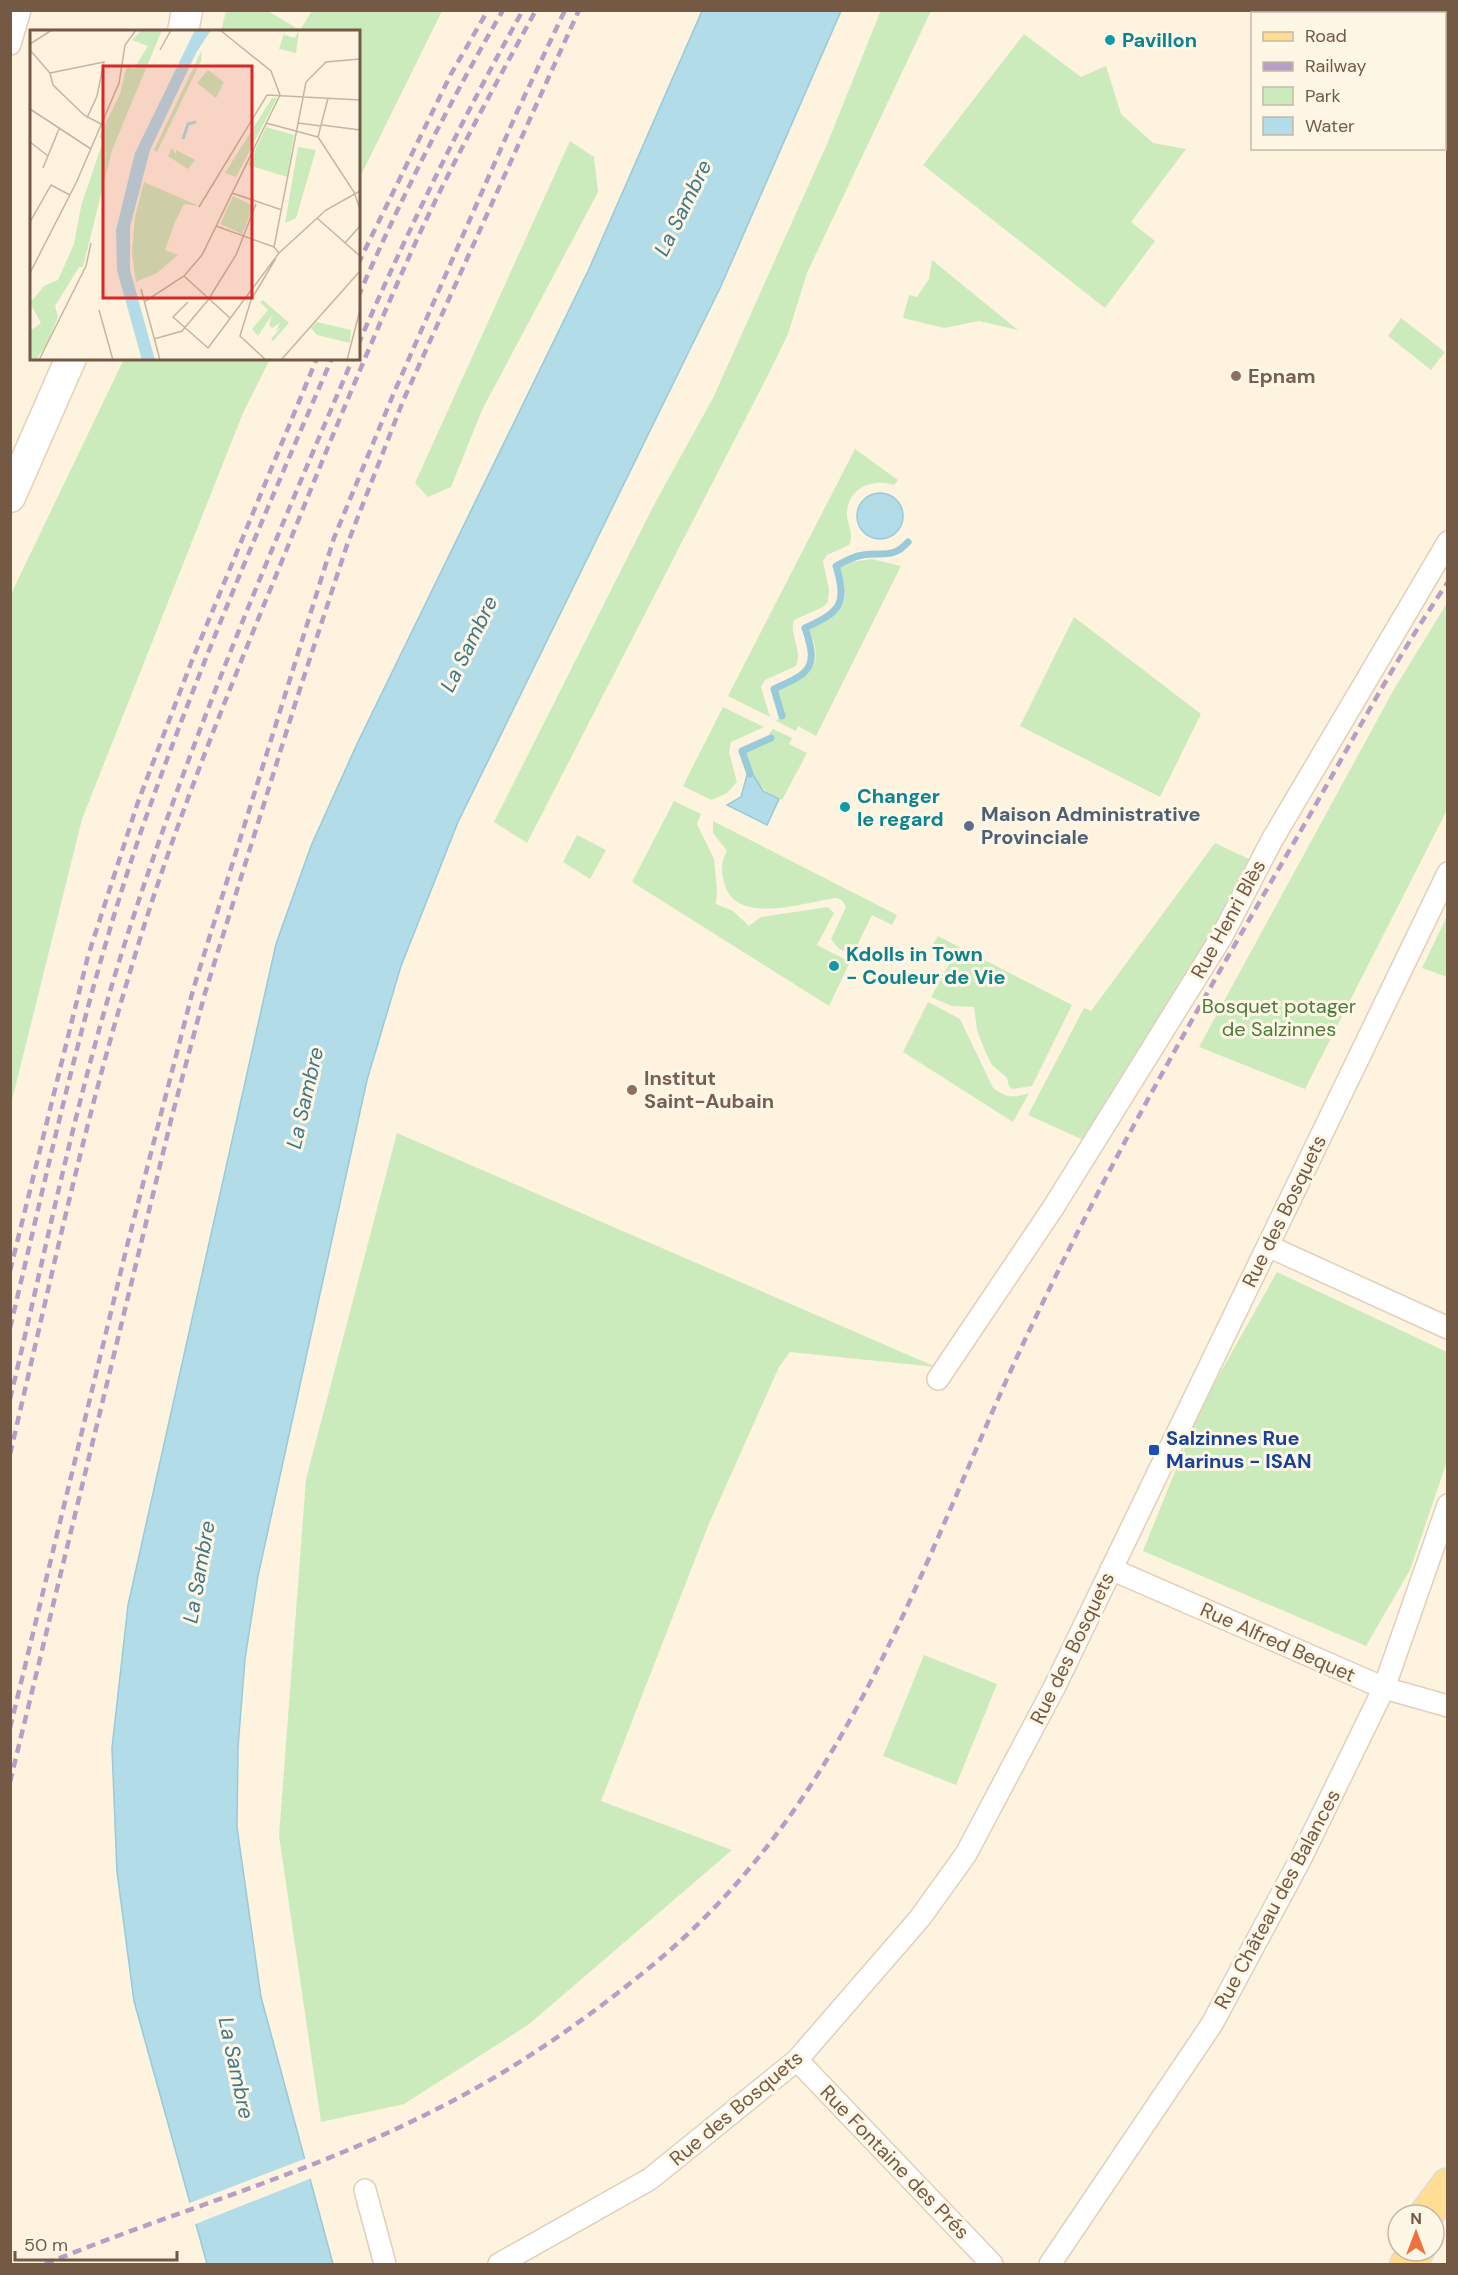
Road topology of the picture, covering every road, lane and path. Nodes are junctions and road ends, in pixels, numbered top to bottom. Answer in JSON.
{"nodes":[{"id":1,"x":20,"y":10,"type":"edge"},
{"id":2,"x":187,"y":10,"type":"edge"},
{"id":3,"x":183,"y":30,"type":"edge"},
{"id":4,"x":10,"y":44,"type":"edge"},
{"id":5,"x":70,"y":360,"type":"edge"},
{"id":6,"x":10,"y":497,"type":"edge"},
{"id":7,"x":1448,"y":542,"type":"edge"},
{"id":8,"x":1448,"y":873,"type":"edge"},
{"id":9,"x":1268,"y":1246,"type":"junction"},
{"id":10,"x":1448,"y":1328,"type":"edge"},
{"id":11,"x":938,"y":1378,"type":"dead end"},
{"id":12,"x":1448,"y":1505,"type":"edge"},
{"id":13,"x":1111,"y":1569,"type":"junction"},
{"id":14,"x":1384,"y":1688,"type":"junction"},
{"id":15,"x":1448,"y":1706,"type":"edge"},
{"id":16,"x":797,"y":2060,"type":"junction"},
{"id":17,"x":1448,"y":2185,"type":"edge"},
{"id":18,"x":365,"y":2190,"type":"dead end"},
{"id":19,"x":1435,"y":2203,"type":"edge"},
{"id":20,"x":385,"y":2265,"type":"edge"},
{"id":21,"x":499,"y":2265,"type":"edge"},
{"id":22,"x":992,"y":2265,"type":"edge"},
{"id":23,"x":1050,"y":2265,"type":"edge"}],
"edges":[{"from":1,"to":4,"type":"street"},
{"from":2,"to":3,"type":"street"},
{"from":5,"to":6,"type":"street"},
{"from":7,"to":11,"type":"street","name":"Rue Henri Blès"},
{"from":8,"to":9,"type":"street","name":"Rue des Bosquets"},
{"from":9,"to":10,"type":"street"},
{"from":9,"to":13,"type":"street","name":"Rue des Bosquets"},
{"from":12,"to":14,"type":"street","name":"Rue Château des Balances"},
{"from":13,"to":14,"type":"street","name":"Rue Alfred Bequet"},
{"from":13,"to":16,"type":"street","name":"Rue des Bosquets"},
{"from":14,"to":15,"type":"street","name":"Rue Alfred Bequet"},
{"from":14,"to":23,"type":"street","name":"Rue Château des Balances"},
{"from":16,"to":21,"type":"street","name":"Rue des Bosquets"},
{"from":16,"to":22,"type":"street","name":"Rue Fontaine des Prés"},
{"from":17,"to":19,"type":"main road"},
{"from":18,"to":20,"type":"street"}]}
